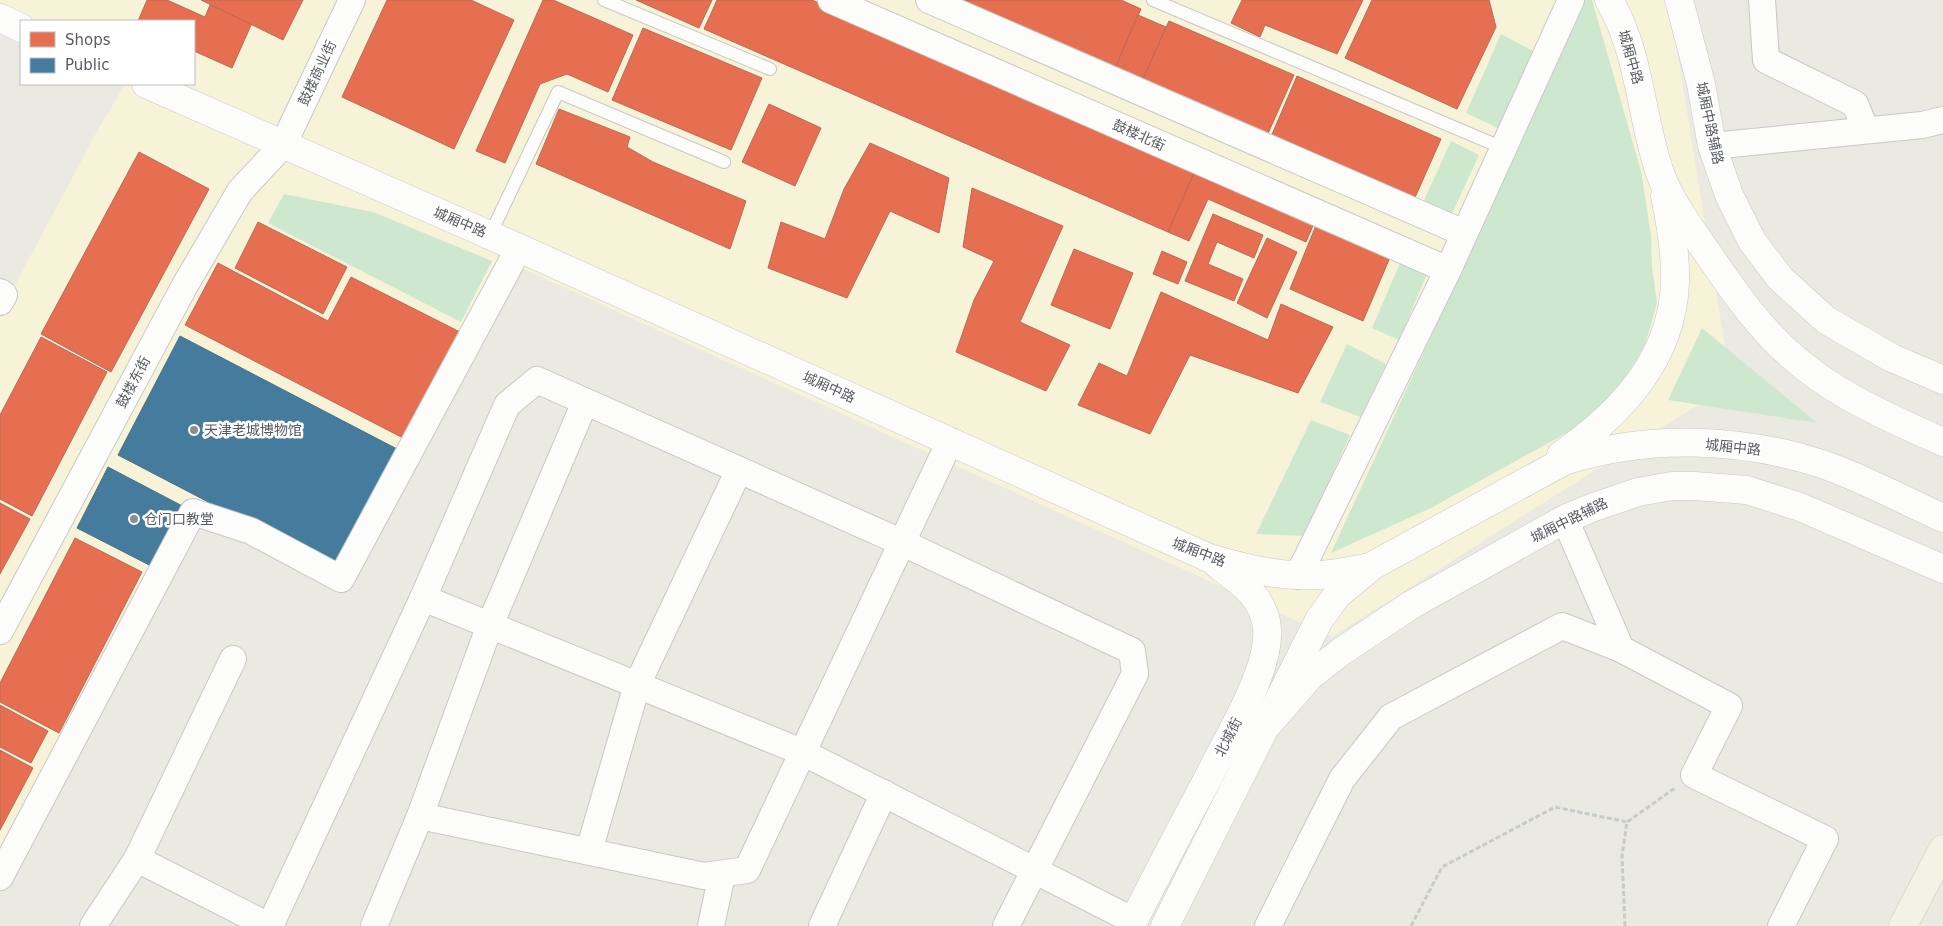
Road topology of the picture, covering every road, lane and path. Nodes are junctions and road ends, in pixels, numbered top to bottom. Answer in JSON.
{"nodes":[{"id":1,"x":352,"y":0,"type":"edge"},
{"id":2,"x":604,"y":0,"type":"edge"},
{"id":3,"x":831,"y":0,"type":"edge"},
{"id":4,"x":929,"y":0,"type":"edge"},
{"id":5,"x":1153,"y":0,"type":"edge"},
{"id":6,"x":1571,"y":0,"type":"edge"},
{"id":7,"x":1609,"y":0,"type":"edge"},
{"id":8,"x":1629,"y":0,"type":"edge"},
{"id":9,"x":1679,"y":0,"type":"edge"},
{"id":10,"x":1762,"y":0,"type":"edge"},
{"id":11,"x":0,"y":18,"type":"edge"},
{"id":12,"x":20,"y":28,"type":"edge"},
{"id":13,"x":1626,"y":32,"type":"junction"},
{"id":14,"x":770,"y":68,"type":"dead end"},
{"id":15,"x":148,"y":85,"type":"edge"},
{"id":16,"x":1943,"y":120,"type":"edge"},
{"id":17,"x":1866,"y":130,"type":"junction"},
{"id":18,"x":283,"y":145,"type":"junction"},
{"id":19,"x":1712,"y":146,"type":"junction"},
{"id":20,"x":1503,"y":148,"type":"junction"},
{"id":21,"x":724,"y":162,"type":"dead end"},
{"id":22,"x":1661,"y":174,"type":"junction"},
{"id":23,"x":1464,"y":233,"type":"junction"},
{"id":24,"x":490,"y":235,"type":"junction"},
{"id":25,"x":519,"y":248,"type":"junction"},
{"id":26,"x":1448,"y":270,"type":"junction"},
{"id":27,"x":0,"y":292,"type":"edge"},
{"id":28,"x":0,"y":302,"type":"edge"},
{"id":29,"x":1943,"y":380,"type":"edge"},
{"id":30,"x":585,"y":402,"type":"junction"},
{"id":31,"x":950,"y":441,"type":"junction"},
{"id":32,"x":1943,"y":442,"type":"edge"},
{"id":33,"x":739,"y":470,"type":"junction"},
{"id":34,"x":1517,"y":485,"type":"junction"},
{"id":35,"x":1943,"y":518,"type":"edge"},
{"id":36,"x":1565,"y":520,"type":"junction"},
{"id":37,"x":904,"y":542,"type":"junction"},
{"id":38,"x":1209,"y":558,"type":"junction"},
{"id":39,"x":1370,"y":567,"type":"junction"},
{"id":40,"x":1943,"y":569,"type":"edge"},
{"id":41,"x":1298,"y":576,"type":"junction"},
{"id":42,"x":423,"y":598,"type":"junction"},
{"id":43,"x":490,"y":625,"type":"junction"},
{"id":44,"x":0,"y":631,"type":"edge"},
{"id":45,"x":1621,"y":648,"type":"junction"},
{"id":46,"x":233,"y":659,"type":"dead end"},
{"id":47,"x":637,"y":685,"type":"junction"},
{"id":48,"x":1269,"y":723,"type":"junction"},
{"id":49,"x":802,"y":752,"type":"junction"},
{"id":50,"x":1694,"y":775,"type":"junction"},
{"id":51,"x":884,"y":794,"type":"junction"},
{"id":52,"x":420,"y":816,"type":"junction"},
{"id":53,"x":1627,"y":822,"type":"junction"},
{"id":54,"x":1943,"y":849,"type":"edge"},
{"id":55,"x":589,"y":851,"type":"junction"},
{"id":56,"x":137,"y":859,"type":"junction"},
{"id":57,"x":1035,"y":870,"type":"junction"},
{"id":58,"x":722,"y":874,"type":"junction"},
{"id":59,"x":0,"y":877,"type":"edge"},
{"id":60,"x":1132,"y":923,"type":"edge"},
{"id":61,"x":94,"y":926,"type":"edge"},
{"id":62,"x":270,"y":926,"type":"edge"},
{"id":63,"x":374,"y":926,"type":"edge"},
{"id":64,"x":711,"y":926,"type":"edge"},
{"id":65,"x":822,"y":926,"type":"edge"},
{"id":66,"x":1006,"y":926,"type":"edge"},
{"id":67,"x":1164,"y":926,"type":"edge"},
{"id":68,"x":1268,"y":926,"type":"edge"},
{"id":69,"x":1411,"y":926,"type":"edge"},
{"id":70,"x":1625,"y":926,"type":"edge"},
{"id":71,"x":1781,"y":926,"type":"edge"},
{"id":72,"x":1903,"y":926,"type":"edge"}],
"edges":[{"from":1,"to":18,"type":"street","name":"鼓楼商业街"},
{"from":2,"to":14,"type":"lane"},
{"from":3,"to":26,"type":"street","name":"鼓楼北街"},
{"from":4,"to":23,"type":"street"},
{"from":5,"to":20,"type":"lane"},
{"from":6,"to":20,"type":"street"},
{"from":7,"to":13,"type":"main road","name":"城厢中路"},
{"from":8,"to":13,"type":"main road"},
{"from":9,"to":19,"type":"main road","name":"城厢中路辅路"},
{"from":10,"to":17,"type":"street"},
{"from":11,"to":12,"type":"main road"},
{"from":13,"to":22,"type":"main road","name":"城厢中路"},
{"from":15,"to":18,"type":"main road","name":"城厢中路"},
{"from":16,"to":17,"type":"street"},
{"from":17,"to":19,"type":"street"},
{"from":18,"to":24,"type":"main road","name":"城厢中路"},
{"from":18,"to":44,"type":"street","name":"鼓楼东街"},
{"from":19,"to":29,"type":"main road","name":"城厢中路辅路"},
{"from":20,"to":23,"type":"street"},
{"from":21,"to":24,"type":"lane"},
{"from":22,"to":32,"type":"main road","name":"城厢中路"},
{"from":22,"to":34,"type":"main road","name":"城厢中路"},
{"from":23,"to":26,"type":"street"},
{"from":24,"to":25,"type":"main road","name":"城厢中路"},
{"from":25,"to":31,"type":"main road","name":"城厢中路"},
{"from":25,"to":59,"type":"street"},
{"from":26,"to":41,"type":"street"},
{"from":27,"to":28,"type":"street"},
{"from":30,"to":33,"type":"street"},
{"from":30,"to":42,"type":"street"},
{"from":30,"to":43,"type":"street"},
{"from":31,"to":37,"type":"street"},
{"from":31,"to":38,"type":"main road","name":"城厢中路"},
{"from":33,"to":37,"type":"street"},
{"from":33,"to":47,"type":"street"},
{"from":34,"to":35,"type":"main road","name":"城厢中路"},
{"from":34,"to":39,"type":"main road","name":"城厢中路"},
{"from":36,"to":40,"type":"main road","name":"城厢中路辅路"},
{"from":36,"to":45,"type":"street"},
{"from":36,"to":48,"type":"main road","name":"城厢中路辅路"},
{"from":37,"to":49,"type":"street"},
{"from":37,"to":57,"type":"street"},
{"from":38,"to":41,"type":"main road","name":"城厢中路"},
{"from":38,"to":60,"type":"main road","name":"北城街"},
{"from":39,"to":41,"type":"main road","name":"城厢中路"},
{"from":39,"to":48,"type":"main road"},
{"from":42,"to":43,"type":"street"},
{"from":42,"to":62,"type":"street"},
{"from":43,"to":47,"type":"street"},
{"from":43,"to":52,"type":"street"},
{"from":45,"to":50,"type":"street"},
{"from":45,"to":68,"type":"street"},
{"from":46,"to":56,"type":"street"},
{"from":47,"to":49,"type":"street"},
{"from":47,"to":55,"type":"street"},
{"from":48,"to":67,"type":"main road"},
{"from":49,"to":51,"type":"street"},
{"from":49,"to":58,"type":"street"},
{"from":50,"to":53,"type":"path"},
{"from":50,"to":71,"type":"street"},
{"from":51,"to":57,"type":"street"},
{"from":51,"to":65,"type":"street"},
{"from":52,"to":55,"type":"street"},
{"from":52,"to":63,"type":"street"},
{"from":53,"to":69,"type":"path"},
{"from":53,"to":70,"type":"path"},
{"from":54,"to":72,"type":"main road"},
{"from":55,"to":58,"type":"street"},
{"from":56,"to":61,"type":"street"},
{"from":56,"to":62,"type":"street"},
{"from":57,"to":60,"type":"street"},
{"from":57,"to":66,"type":"street"},
{"from":58,"to":64,"type":"street"}]}
